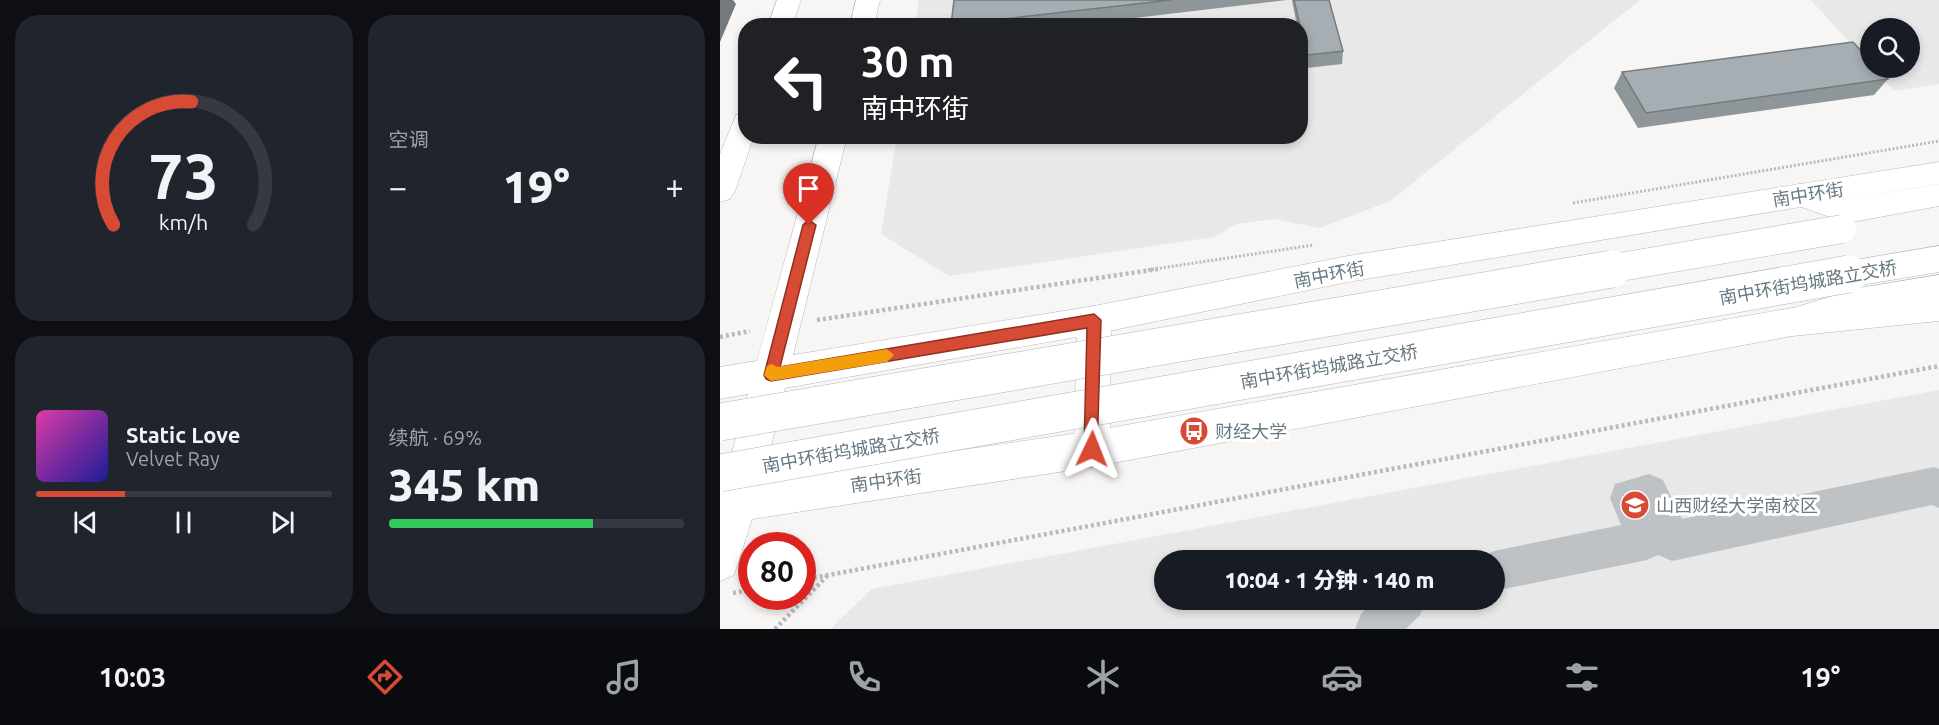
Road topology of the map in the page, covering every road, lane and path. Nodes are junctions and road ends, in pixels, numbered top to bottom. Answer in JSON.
{"nodes":[{"id":1,"x":789,"y":0,"type":"edge"},
{"id":2,"x":868,"y":0,"type":"edge"},
{"id":3,"x":783,"y":18,"type":"edge"},
{"id":4,"x":864,"y":18,"type":"edge"},
{"id":5,"x":1939,"y":141,"type":"edge"},
{"id":6,"x":738,"y":143,"type":"edge"},
{"id":7,"x":831,"y":144,"type":"edge"},
{"id":8,"x":1939,"y":173,"type":"edge"},
{"id":9,"x":720,"y":191,"type":"edge"},
{"id":10,"x":1800,"y":195,"type":"junction"},
{"id":11,"x":1939,"y":195,"type":"edge"},
{"id":12,"x":1566,"y":204,"type":"dead end"},
{"id":13,"x":1939,"y":213,"type":"edge"},
{"id":14,"x":1322,"y":244,"type":"dead end"},
{"id":15,"x":1939,"y":259,"type":"edge"},
{"id":16,"x":1939,"y":288,"type":"edge"},
{"id":17,"x":1939,"y":307,"type":"edge"},
{"id":18,"x":1094,"y":320,"type":"junction"},
{"id":19,"x":1792,"y":322,"type":"junction"},
{"id":20,"x":782,"y":325,"type":"junction"},
{"id":21,"x":720,"y":337,"type":"edge"},
{"id":22,"x":1939,"y":366,"type":"edge"},
{"id":23,"x":771,"y":375,"type":"junction"},
{"id":24,"x":720,"y":383,"type":"edge"},
{"id":25,"x":720,"y":422,"type":"edge"},
{"id":26,"x":1092,"y":449,"type":"junction"},
{"id":27,"x":1939,"y":489,"type":"edge"},
{"id":28,"x":726,"y":493,"type":"edge"},
{"id":29,"x":720,"y":561,"type":"edge"},
{"id":30,"x":1505,"y":569,"type":"edge"},
{"id":31,"x":828,"y":575,"type":"junction"},
{"id":32,"x":816,"y":577,"type":"edge"},
{"id":33,"x":1395,"y":610,"type":"edge"},
{"id":34,"x":775,"y":629,"type":"edge"},
{"id":35,"x":1376,"y":629,"type":"edge"}],
"edges":[{"from":1,"to":3,"type":"main road"},
{"from":2,"to":4,"type":"main road"},
{"from":5,"to":12,"type":"path"},
{"from":6,"to":9,"type":"main road"},
{"from":7,"to":20,"type":"main road"},
{"from":8,"to":10,"type":"main road","name":"南中环街"},
{"from":10,"to":11,"type":"main road"},
{"from":10,"to":18,"type":"main road","name":"南中环街"},
{"from":13,"to":25,"type":"main road","bridge":true},
{"from":14,"to":20,"type":"path"},
{"from":15,"to":28,"type":"main road","name":"南中环街坞城路立交桥","bridge":true},
{"from":16,"to":19,"type":"main road"},
{"from":17,"to":19,"type":"main road","name":"南中环街"},
{"from":18,"to":23,"type":"main road","name":"南中环街"},
{"from":18,"to":26,"type":"main road"},
{"from":19,"to":26,"type":"main road","name":"南中环街"},
{"from":20,"to":21,"type":"path"},
{"from":20,"to":23,"type":"main road"},
{"from":22,"to":31,"type":"path"},
{"from":23,"to":24,"type":"main road","name":"南中环街"},
{"from":23,"to":28,"type":"main road"},
{"from":26,"to":28,"type":"main road","name":"南中环街"},
{"from":27,"to":30,"type":"street"},
{"from":28,"to":29,"type":"main road"},
{"from":31,"to":32,"type":"path"},
{"from":31,"to":34,"type":"path"},
{"from":33,"to":35,"type":"street"}]}
